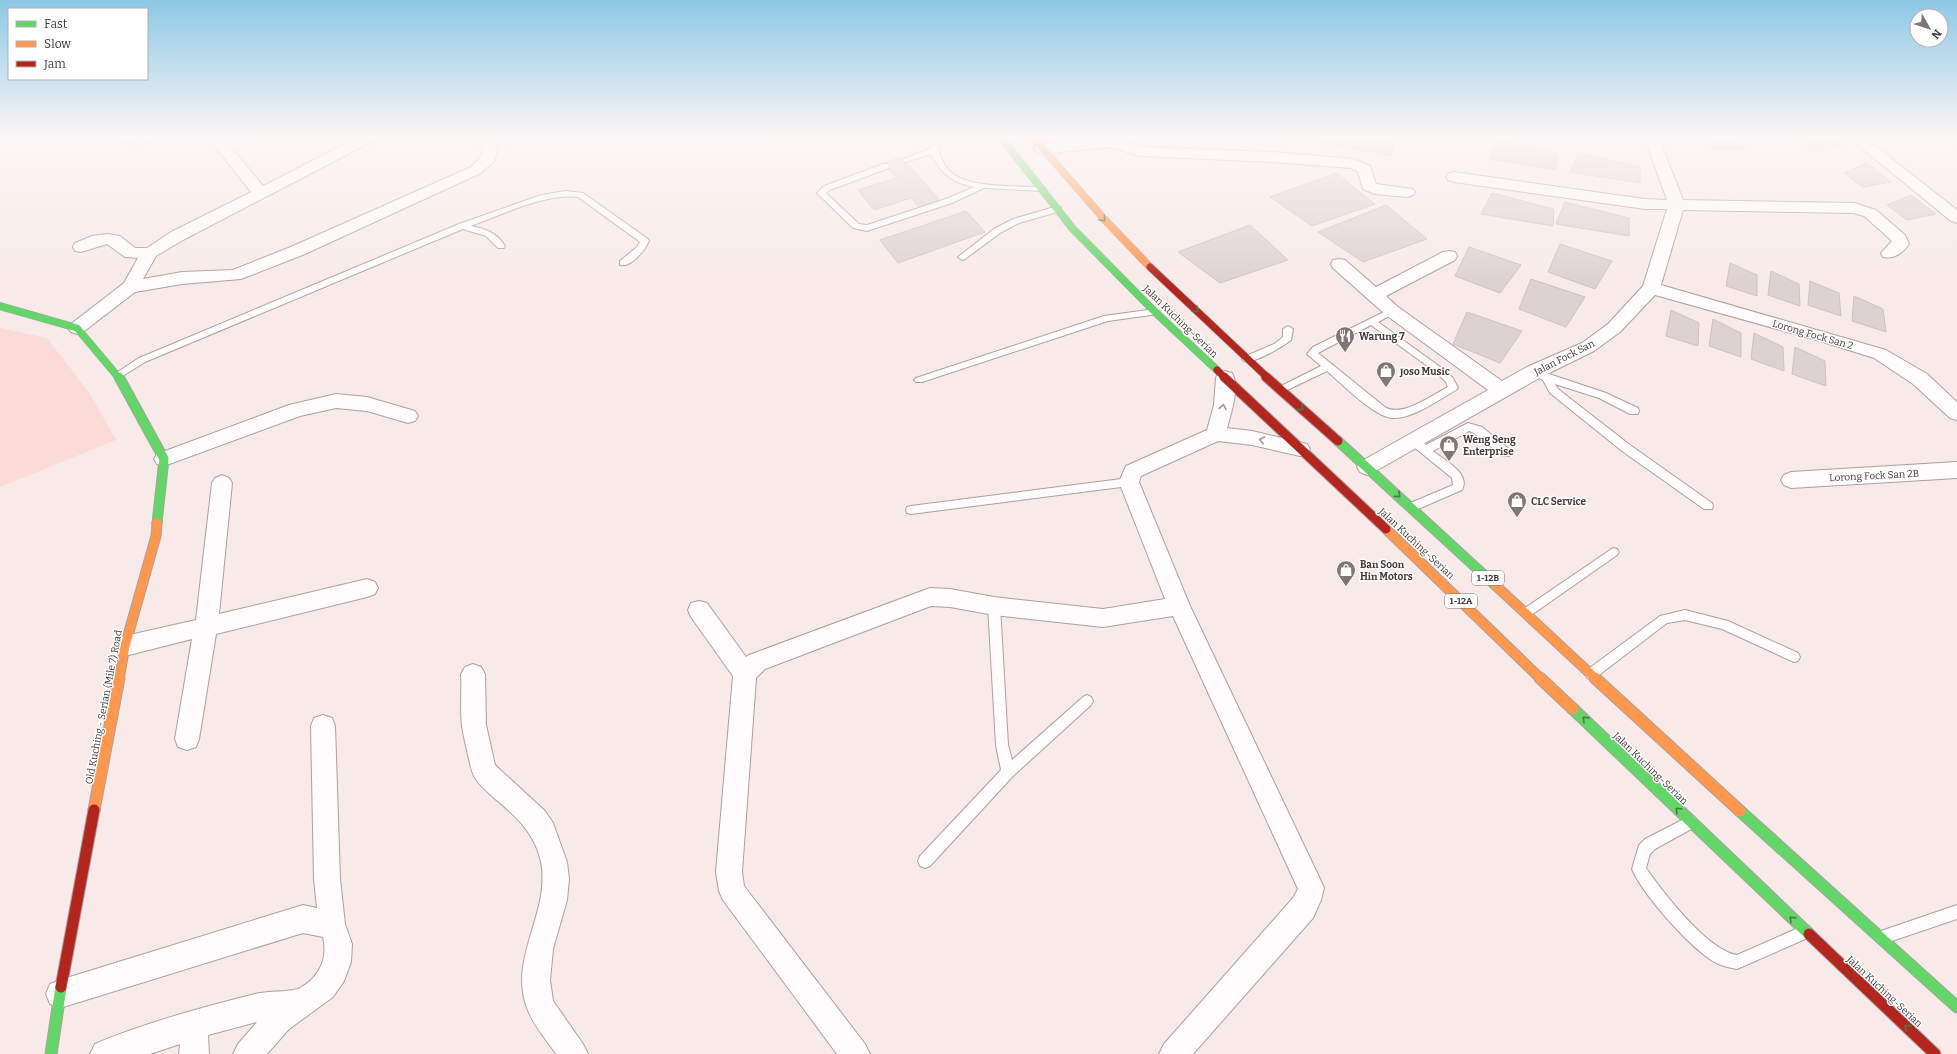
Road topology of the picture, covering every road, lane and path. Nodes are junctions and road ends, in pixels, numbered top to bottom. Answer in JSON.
{"nodes":[{"id":1,"x":254,"y":185,"type":"edge"},
{"id":2,"x":275,"y":185,"type":"edge"},
{"id":3,"x":442,"y":185,"type":"edge"},
{"id":4,"x":835,"y":185,"type":"edge"},
{"id":5,"x":984,"y":185,"type":"edge"},
{"id":6,"x":987,"y":185,"type":"edge"},
{"id":7,"x":1039,"y":185,"type":"edge"},
{"id":8,"x":1073,"y":185,"type":"edge"},
{"id":9,"x":1369,"y":185,"type":"edge"},
{"id":10,"x":1512,"y":185,"type":"edge"},
{"id":11,"x":1670,"y":185,"type":"edge"},
{"id":12,"x":1916,"y":185,"type":"edge"},
{"id":13,"x":1042,"y":189,"type":"junction"},
{"id":14,"x":1407,"y":192,"type":"dead end"},
{"id":15,"x":260,"y":193,"type":"junction"},
{"id":16,"x":1677,"y":204,"type":"junction"},
{"id":17,"x":1058,"y":209,"type":"junction"},
{"id":18,"x":1957,"y":218,"type":"edge"},
{"id":19,"x":462,"y":226,"type":"junction"},
{"id":20,"x":501,"y":246,"type":"dead end"},
{"id":21,"x":81,"y":247,"type":"dead end"},
{"id":22,"x":150,"y":253,"type":"junction"},
{"id":23,"x":1889,"y":253,"type":"dead end"},
{"id":24,"x":1449,"y":256,"type":"dead end"},
{"id":25,"x":962,"y":257,"type":"dead end"},
{"id":26,"x":623,"y":263,"type":"dead end"},
{"id":27,"x":1339,"y":264,"type":"dead end"},
{"id":28,"x":130,"y":287,"type":"junction"},
{"id":29,"x":1651,"y":288,"type":"junction"},
{"id":30,"x":1374,"y":295,"type":"junction"},
{"id":31,"x":0,"y":306,"type":"edge"},
{"id":32,"x":1392,"y":311,"type":"junction"},
{"id":33,"x":1155,"y":312,"type":"junction"},
{"id":34,"x":1371,"y":321,"type":"junction"},
{"id":35,"x":77,"y":328,"type":"junction"},
{"id":36,"x":1288,"y":329,"type":"dead end"},
{"id":37,"x":1247,"y":359,"type":"junction"},
{"id":38,"x":1328,"y":367,"type":"junction"},
{"id":39,"x":118,"y":375,"type":"junction"},
{"id":40,"x":1541,"y":375,"type":"junction"},
{"id":41,"x":1225,"y":378,"type":"junction"},
{"id":42,"x":919,"y":380,"type":"dead end"},
{"id":43,"x":1280,"y":390,"type":"junction"},
{"id":44,"x":1501,"y":390,"type":"junction"},
{"id":45,"x":1634,"y":411,"type":"dead end"},
{"id":46,"x":1957,"y":413,"type":"edge"},
{"id":47,"x":408,"y":416,"type":"dead end"},
{"id":48,"x":1216,"y":434,"type":"junction"},
{"id":49,"x":1419,"y":445,"type":"junction"},
{"id":50,"x":1300,"y":449,"type":"junction"},
{"id":51,"x":1506,"y":453,"type":"dead end"},
{"id":52,"x":164,"y":459,"type":"junction"},
{"id":53,"x":1367,"y":466,"type":"junction"},
{"id":54,"x":1957,"y":470,"type":"edge"},
{"id":55,"x":1791,"y":480,"type":"dead end"},
{"id":56,"x":1129,"y":482,"type":"junction"},
{"id":57,"x":222,"y":483,"type":"dead end"},
{"id":58,"x":1708,"y":506,"type":"dead end"},
{"id":59,"x":1412,"y":507,"type":"junction"},
{"id":60,"x":911,"y":510,"type":"dead end"},
{"id":61,"x":1613,"y":552,"type":"dead end"},
{"id":62,"x":368,"y":588,"type":"dead end"},
{"id":63,"x":994,"y":606,"type":"junction"},
{"id":64,"x":1179,"y":606,"type":"junction"},
{"id":65,"x":699,"y":610,"type":"dead end"},
{"id":66,"x":1526,"y":613,"type":"junction"},
{"id":67,"x":206,"y":626,"type":"junction"},
{"id":68,"x":125,"y":646,"type":"junction"},
{"id":69,"x":1794,"y":656,"type":"dead end"},
{"id":70,"x":473,"y":674,"type":"dead end"},
{"id":71,"x":745,"y":674,"type":"junction"},
{"id":72,"x":1591,"y":674,"type":"junction"},
{"id":73,"x":1087,"y":700,"type":"dead end"},
{"id":74,"x":323,"y":726,"type":"dead end"},
{"id":75,"x":187,"y":739,"type":"dead end"},
{"id":76,"x":1008,"y":772,"type":"junction"},
{"id":77,"x":1690,"y":822,"type":"junction"},
{"id":78,"x":925,"y":861,"type":"dead end"},
{"id":79,"x":1957,"y":912,"type":"edge"},
{"id":80,"x":332,"y":925,"type":"junction"},
{"id":81,"x":1806,"y":932,"type":"junction"},
{"id":82,"x":1880,"y":938,"type":"junction"},
{"id":83,"x":60,"y":994,"type":"junction"},
{"id":84,"x":305,"y":1002,"type":"junction"},
{"id":85,"x":1957,"y":1007,"type":"edge"},
{"id":86,"x":194,"y":1025,"type":"junction"},
{"id":87,"x":51,"y":1054,"type":"edge"},
{"id":88,"x":105,"y":1054,"type":"edge"},
{"id":89,"x":194,"y":1054,"type":"edge"},
{"id":90,"x":248,"y":1054,"type":"edge"},
{"id":91,"x":573,"y":1054,"type":"edge"},
{"id":92,"x":855,"y":1054,"type":"edge"},
{"id":93,"x":1174,"y":1054,"type":"edge"},
{"id":94,"x":1936,"y":1054,"type":"edge"}],
"edges":[{"from":1,"to":15,"type":"street"},
{"from":2,"to":15,"type":"street"},
{"from":3,"to":28,"type":"street"},
{"from":4,"to":5,"type":"lane"},
{"from":6,"to":13,"type":"lane"},
{"from":7,"to":13,"type":"main road","name":"Jalan Kuching-Serian","number":"1-12A"},
{"from":8,"to":37,"type":"main road","name":"Jalan Kuching-Serian","number":"1-12B","one_way":true},
{"from":9,"to":14,"type":"street"},
{"from":10,"to":16,"type":"street"},
{"from":11,"to":16,"type":"street"},
{"from":12,"to":18,"type":"street"},
{"from":13,"to":17,"type":"main road","name":"Jalan Kuching-Serian","number":"1-12A"},
{"from":15,"to":22,"type":"street"},
{"from":16,"to":23,"type":"street"},
{"from":16,"to":29,"type":"street","name":"Jalan Fock San"},
{"from":17,"to":25,"type":"lane"},
{"from":17,"to":33,"type":"main road","name":"Jalan Kuching-Serian","number":"1-12A"},
{"from":19,"to":20,"type":"lane"},
{"from":19,"to":26,"type":"lane"},
{"from":19,"to":39,"type":"lane"},
{"from":21,"to":22,"type":"street"},
{"from":22,"to":28,"type":"street"},
{"from":24,"to":30,"type":"street"},
{"from":27,"to":30,"type":"street"},
{"from":28,"to":35,"type":"street"},
{"from":29,"to":40,"type":"street","name":"Jalan Fock San"},
{"from":29,"to":46,"type":"street","name":"Lorong Fock San 2"},
{"from":30,"to":32,"type":"street"},
{"from":31,"to":35,"type":"main road"},
{"from":32,"to":34,"type":"lane"},
{"from":32,"to":44,"type":"street"},
{"from":33,"to":41,"type":"main road","name":"Jalan Kuching-Serian","number":"1-12A"},
{"from":33,"to":42,"type":"lane"},
{"from":34,"to":38,"type":"lane"},
{"from":34,"to":38,"type":"lane"},
{"from":35,"to":39,"type":"main road"},
{"from":36,"to":37,"type":"lane"},
{"from":37,"to":43,"type":"main road","name":"Jalan Kuching-Serian","number":"1-12B"},
{"from":38,"to":43,"type":"lane"},
{"from":39,"to":52,"type":"main road"},
{"from":40,"to":44,"type":"street","name":"Jalan Fock San"},
{"from":40,"to":45,"type":"lane"},
{"from":40,"to":58,"type":"lane"},
{"from":48,"to":41,"type":"street","one_way":true},
{"from":41,"to":50,"type":"main road","name":"Jalan Kuching-Serian","number":"1-12A"},
{"from":43,"to":53,"type":"main road","name":"Jalan Kuching-Serian","number":"1-12B","one_way":true},
{"from":44,"to":49,"type":"street","name":"Jalan Fock San"},
{"from":47,"to":52,"type":"street"},
{"from":50,"to":48,"type":"street","one_way":true},
{"from":48,"to":56,"type":"street"},
{"from":49,"to":51,"type":"lane"},
{"from":49,"to":53,"type":"street","name":"Jalan Fock San"},
{"from":49,"to":59,"type":"lane"},
{"from":77,"to":50,"type":"main road","name":"Jalan Kuching-Serian","number":"1-12A","one_way":true},
{"from":52,"to":68,"type":"main road","name":"Old Kuching - Serian (Mile 7) Road"},
{"from":53,"to":59,"type":"main road","name":"Jalan Kuching-Serian","number":"1-12B","one_way":true},
{"from":54,"to":55,"type":"street","name":"Lorong Fock San 2B"},
{"from":56,"to":60,"type":"lane"},
{"from":56,"to":64,"type":"street"},
{"from":57,"to":67,"type":"street"},
{"from":59,"to":66,"type":"main road","name":"Jalan Kuching-Serian","number":"1-12B"},
{"from":61,"to":66,"type":"lane"},
{"from":62,"to":67,"type":"street"},
{"from":63,"to":64,"type":"street"},
{"from":63,"to":71,"type":"street"},
{"from":63,"to":76,"type":"lane"},
{"from":64,"to":93,"type":"street"},
{"from":65,"to":71,"type":"street"},
{"from":66,"to":72,"type":"main road","name":"Jalan Kuching-Serian","number":"1-12B"},
{"from":67,"to":68,"type":"street"},
{"from":67,"to":75,"type":"street"},
{"from":68,"to":83,"type":"main road","name":"Old Kuching - Serian (Mile 7) Road"},
{"from":69,"to":72,"type":"lane"},
{"from":70,"to":91,"type":"street"},
{"from":71,"to":92,"type":"street"},
{"from":72,"to":82,"type":"main road","name":"Jalan Kuching-Serian","number":"1-12B"},
{"from":73,"to":76,"type":"lane"},
{"from":74,"to":80,"type":"street"},
{"from":76,"to":78,"type":"lane"},
{"from":81,"to":77,"type":"main road","name":"Jalan Kuching-Serian","number":"1-12A","one_way":true},
{"from":77,"to":81,"type":"lane"},
{"from":79,"to":82,"type":"lane"},
{"from":80,"to":83,"type":"street"},
{"from":80,"to":84,"type":"street"},
{"from":94,"to":81,"type":"main road","name":"Jalan Kuching-Serian","number":"1-12A","one_way":true},
{"from":82,"to":85,"type":"main road","name":"Jalan Kuching-Serian","number":"1-12B"},
{"from":83,"to":87,"type":"main road","name":"Old Kuching - Serian (Mile 7) Road"},
{"from":84,"to":86,"type":"street"},
{"from":84,"to":90,"type":"street"},
{"from":86,"to":88,"type":"street"},
{"from":86,"to":89,"type":"street"}]}
